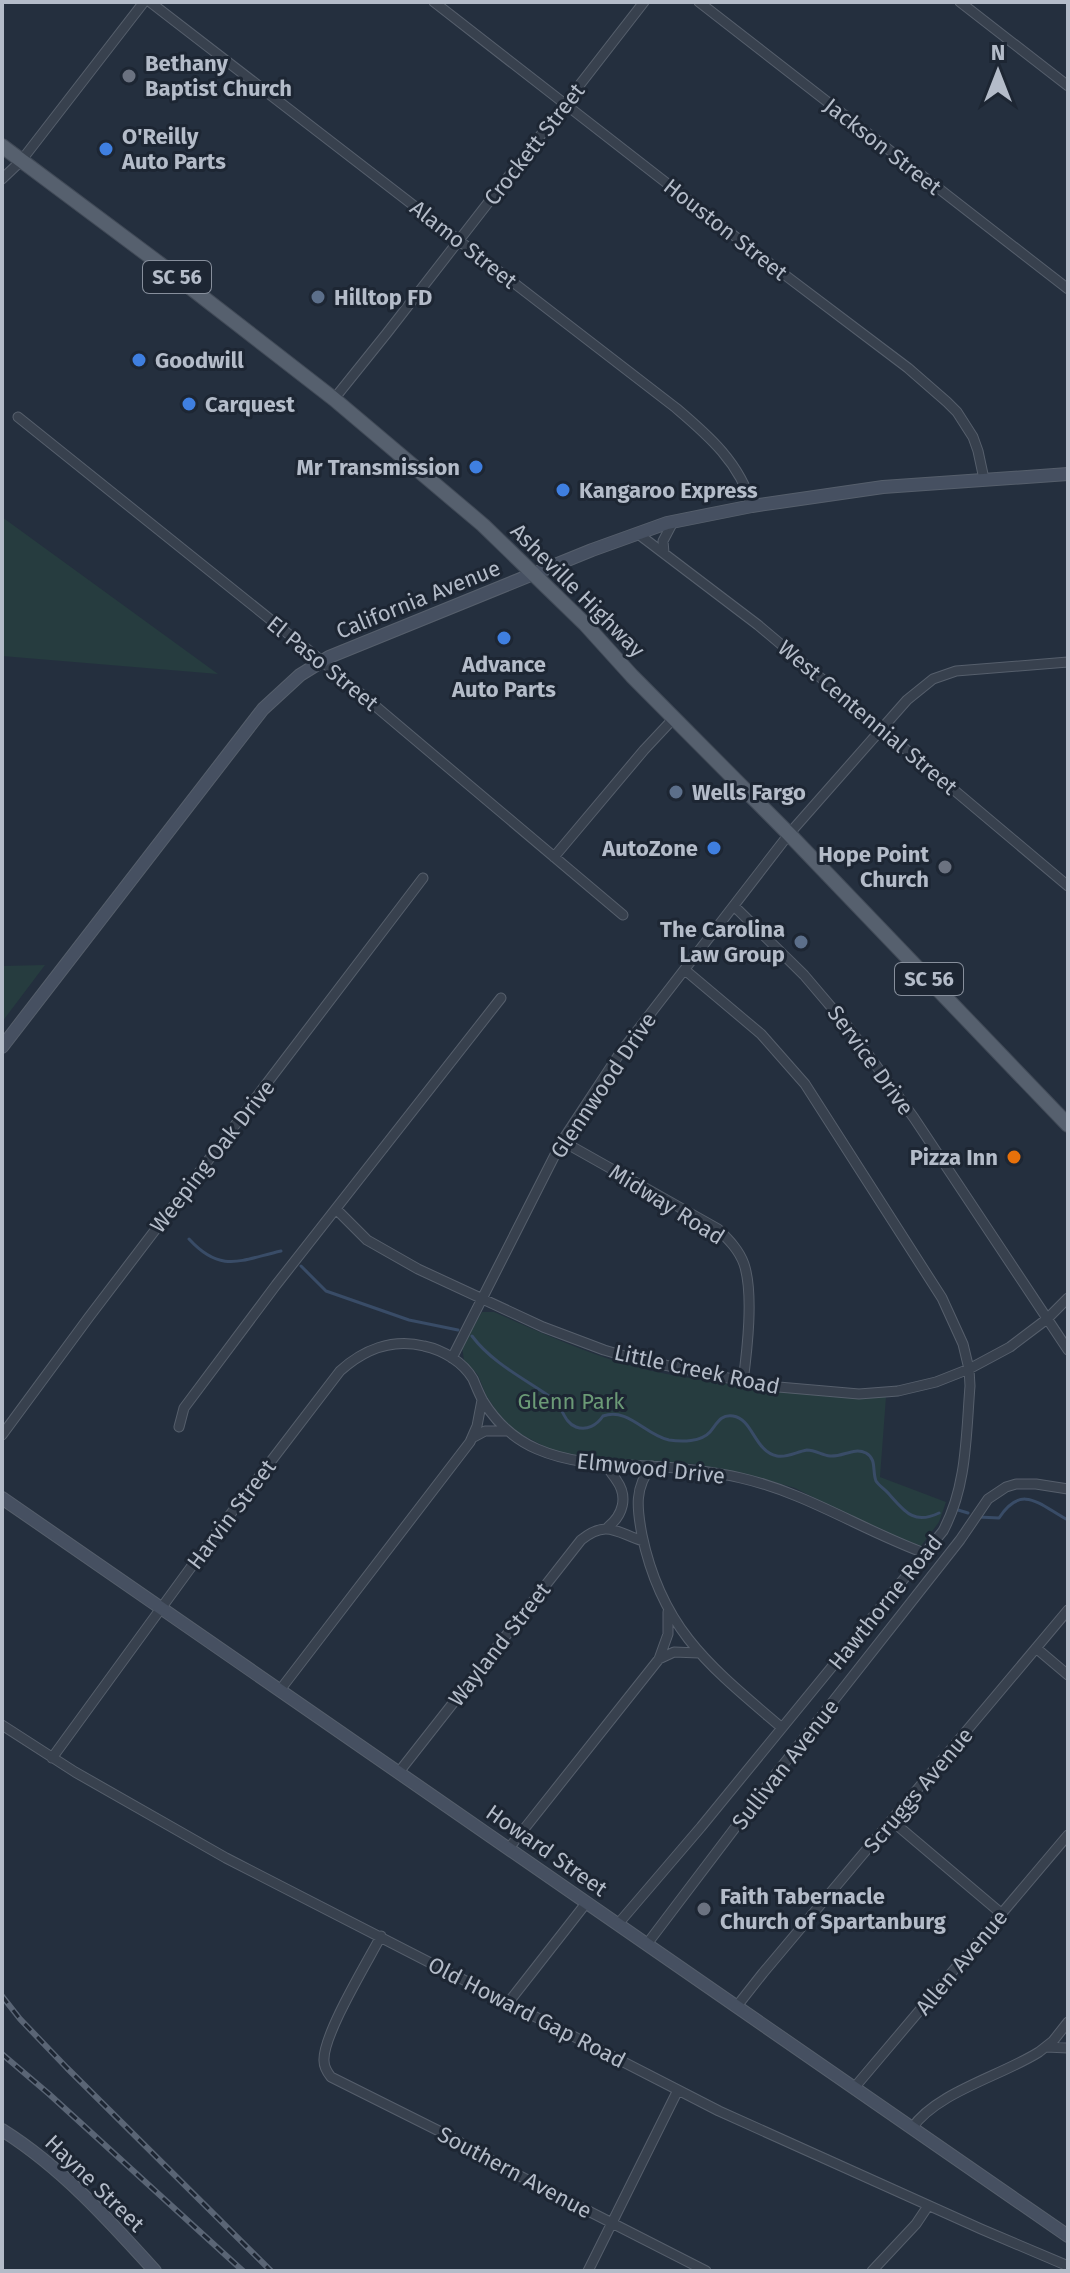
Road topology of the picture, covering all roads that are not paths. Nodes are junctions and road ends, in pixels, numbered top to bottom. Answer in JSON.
{"nodes":[{"id":1,"x":144,"y":2,"type":"edge"},
{"id":2,"x":150,"y":2,"type":"edge"},
{"id":3,"x":434,"y":2,"type":"edge"},
{"id":4,"x":644,"y":2,"type":"edge"},
{"id":5,"x":699,"y":2,"type":"edge"},
{"id":6,"x":960,"y":2,"type":"edge"},
{"id":7,"x":1068,"y":86,"type":"edge"},
{"id":8,"x":565,"y":104,"type":"junction"},
{"id":9,"x":2,"y":146,"type":"edge"},
{"id":10,"x":21,"y":161,"type":"junction"},
{"id":11,"x":2,"y":179,"type":"edge"},
{"id":12,"x":459,"y":240,"type":"junction"},
{"id":13,"x":1068,"y":289,"type":"edge"},
{"id":14,"x":334,"y":399,"type":"junction"},
{"id":15,"x":18,"y":417,"type":"dead end"},
{"id":16,"x":1068,"y":474,"type":"edge"},
{"id":17,"x":984,"y":479,"type":"junction"},
{"id":18,"x":752,"y":506,"type":"junction"},
{"id":19,"x":673,"y":522,"type":"junction"},
{"id":20,"x":637,"y":533,"type":"junction"},
{"id":21,"x":664,"y":553,"type":"junction"},
{"id":22,"x":534,"y":573,"type":"junction"},
{"id":23,"x":322,"y":661,"type":"junction"},
{"id":24,"x":1068,"y":662,"type":"edge"},
{"id":25,"x":674,"y":718,"type":"junction"},
{"id":26,"x":883,"y":728,"type":"junction"},
{"id":27,"x":789,"y":834,"type":"junction"},
{"id":28,"x":554,"y":857,"type":"junction"},
{"id":29,"x":423,"y":878,"type":"dead end"},
{"id":30,"x":1068,"y":886,"type":"edge"},
{"id":31,"x":734,"y":906,"type":"junction"},
{"id":32,"x":623,"y":915,"type":"dead end"},
{"id":33,"x":685,"y":970,"type":"junction"},
{"id":34,"x":501,"y":998,"type":"dead end"},
{"id":35,"x":2,"y":1047,"type":"edge"},
{"id":36,"x":1068,"y":1125,"type":"edge"},
{"id":37,"x":562,"y":1141,"type":"junction"},
{"id":38,"x":336,"y":1209,"type":"junction"},
{"id":39,"x":482,"y":1297,"type":"junction"},
{"id":40,"x":1068,"y":1298,"type":"edge"},
{"id":41,"x":1047,"y":1319,"type":"junction"},
{"id":42,"x":1068,"y":1350,"type":"edge"},
{"id":43,"x":452,"y":1358,"type":"junction"},
{"id":44,"x":969,"y":1369,"type":"junction"},
{"id":45,"x":743,"y":1382,"type":"junction"},
{"id":46,"x":482,"y":1400,"type":"junction"},
{"id":47,"x":179,"y":1427,"type":"dead end"},
{"id":48,"x":508,"y":1431,"type":"junction"},
{"id":49,"x":2,"y":1435,"type":"edge"},
{"id":50,"x":472,"y":1438,"type":"junction"},
{"id":51,"x":607,"y":1465,"type":"junction"},
{"id":52,"x":652,"y":1466,"type":"junction"},
{"id":53,"x":1068,"y":1489,"type":"edge"},
{"id":54,"x":2,"y":1498,"type":"edge"},
{"id":55,"x":608,"y":1527,"type":"junction"},
{"id":56,"x":643,"y":1541,"type":"junction"},
{"id":57,"x":927,"y":1554,"type":"junction"},
{"id":58,"x":667,"y":1607,"type":"junction"},
{"id":59,"x":161,"y":1608,"type":"junction"},
{"id":60,"x":1068,"y":1610,"type":"edge"},
{"id":61,"x":1036,"y":1648,"type":"junction"},
{"id":62,"x":699,"y":1653,"type":"junction"},
{"id":63,"x":659,"y":1659,"type":"junction"},
{"id":64,"x":1068,"y":1675,"type":"edge"},
{"id":65,"x":280,"y":1690,"type":"junction"},
{"id":66,"x":2,"y":1725,"type":"edge"},
{"id":67,"x":782,"y":1728,"type":"junction"},
{"id":68,"x":52,"y":1758,"type":"junction"},
{"id":69,"x":399,"y":1772,"type":"junction"},
{"id":70,"x":892,"y":1821,"type":"junction"},
{"id":71,"x":1068,"y":1835,"type":"edge"},
{"id":72,"x":509,"y":1848,"type":"junction"},
{"id":73,"x":587,"y":1902,"type":"junction"},
{"id":74,"x":1002,"y":1914,"type":"junction"},
{"id":75,"x":618,"y":1924,"type":"junction"},
{"id":76,"x":381,"y":1936,"type":"junction"},
{"id":77,"x":647,"y":1944,"type":"junction"},
{"id":78,"x":508,"y":2003,"type":"junction"},
{"id":79,"x":737,"y":2006,"type":"junction"},
{"id":80,"x":1068,"y":2022,"type":"edge"},
{"id":81,"x":1046,"y":2047,"type":"junction"},
{"id":82,"x":1068,"y":2048,"type":"edge"},
{"id":83,"x":854,"y":2088,"type":"junction"},
{"id":84,"x":678,"y":2090,"type":"junction"},
{"id":85,"x":912,"y":2128,"type":"junction"},
{"id":86,"x":2,"y":2130,"type":"edge"},
{"id":87,"x":928,"y":2206,"type":"junction"},
{"id":88,"x":612,"y":2224,"type":"junction"},
{"id":89,"x":1068,"y":2236,"type":"edge"},
{"id":90,"x":1068,"y":2266,"type":"edge"},
{"id":91,"x":155,"y":2271,"type":"edge"},
{"id":92,"x":588,"y":2271,"type":"edge"},
{"id":93,"x":706,"y":2271,"type":"edge"},
{"id":94,"x":872,"y":2271,"type":"edge"}],
"edges":[{"from":1,"to":10,"type":"street"},
{"from":2,"to":12,"type":"street","name":"Alamo Street"},
{"from":3,"to":8,"type":"street","name":"Houston Street"},
{"from":4,"to":8,"type":"street","name":"Crockett Street"},
{"from":5,"to":13,"type":"street","name":"Jackson Street"},
{"from":6,"to":7,"type":"street"},
{"from":8,"to":12,"type":"street","name":"Crockett Street"},
{"from":8,"to":17,"type":"street","name":"Houston Street"},
{"from":9,"to":10,"type":"main road","name":"Asheville Highway","number":"SC 56"},
{"from":10,"to":11,"type":"street"},
{"from":10,"to":14,"type":"main road","name":"Asheville Highway","number":"SC 56"},
{"from":12,"to":14,"type":"street","name":"Crockett Street"},
{"from":12,"to":18,"type":"street","name":"Alamo Street"},
{"from":14,"to":22,"type":"main road","name":"Asheville Highway","number":"SC 56"},
{"from":15,"to":23,"type":"street","name":"El Paso Street"},
{"from":16,"to":17,"type":"street","name":"California Avenue"},
{"from":17,"to":18,"type":"street","name":"California Avenue"},
{"from":18,"to":19,"type":"street","name":"California Avenue"},
{"from":19,"to":20,"type":"street","name":"California Avenue"},
{"from":19,"to":21,"type":"street"},
{"from":20,"to":21,"type":"street","name":"West Centennial Street"},
{"from":20,"to":22,"type":"street","name":"California Avenue"},
{"from":21,"to":26,"type":"street","name":"West Centennial Street"},
{"from":22,"to":23,"type":"street","name":"California Avenue"},
{"from":22,"to":25,"type":"main road","name":"Asheville Highway","number":"SC 56"},
{"from":23,"to":28,"type":"street","name":"El Paso Street"},
{"from":23,"to":35,"type":"street","name":"California Avenue"},
{"from":24,"to":26,"type":"street","name":"Glennwood Drive"},
{"from":25,"to":27,"type":"main road","name":"Asheville Highway","number":"SC 56"},
{"from":25,"to":28,"type":"street"},
{"from":26,"to":27,"type":"street","name":"Glennwood Drive"},
{"from":26,"to":30,"type":"street","name":"West Centennial Street"},
{"from":27,"to":31,"type":"street","name":"Glennwood Drive"},
{"from":27,"to":36,"type":"main road","name":"Asheville Highway","number":"SC 56"},
{"from":28,"to":32,"type":"street","name":"El Paso Street"},
{"from":29,"to":49,"type":"street","name":"Weeping Oak Drive"},
{"from":31,"to":33,"type":"street","name":"Glennwood Drive"},
{"from":31,"to":41,"type":"street","name":"Service Drive"},
{"from":33,"to":37,"type":"street","name":"Glennwood Drive"},
{"from":33,"to":44,"type":"street","name":"Hawthorne Road"},
{"from":34,"to":38,"type":"street"},
{"from":37,"to":39,"type":"street","name":"Glennwood Drive"},
{"from":37,"to":45,"type":"street","name":"Midway Road"},
{"from":38,"to":39,"type":"street","name":"Little Creek Road"},
{"from":38,"to":47,"type":"street"},
{"from":39,"to":43,"type":"street","name":"Glennwood Drive"},
{"from":39,"to":45,"type":"street","name":"Little Creek Road"},
{"from":40,"to":41,"type":"street","name":"Little Creek Road"},
{"from":41,"to":42,"type":"street","name":"Service Drive"},
{"from":41,"to":44,"type":"street","name":"Little Creek Road"},
{"from":43,"to":46,"type":"street","name":"Elmwood Drive"},
{"from":43,"to":59,"type":"street","name":"Harvin Street"},
{"from":44,"to":45,"type":"street","name":"Little Creek Road"},
{"from":44,"to":57,"type":"street","name":"Hawthorne Road"},
{"from":46,"to":48,"type":"street","name":"Elmwood Drive"},
{"from":46,"to":50,"type":"street"},
{"from":48,"to":50,"type":"street"},
{"from":48,"to":51,"type":"street","name":"Elmwood Drive"},
{"from":50,"to":65,"type":"street"},
{"from":51,"to":52,"type":"street","name":"Elmwood Drive"},
{"from":51,"to":55,"type":"street"},
{"from":52,"to":56,"type":"street"},
{"from":52,"to":57,"type":"street","name":"Elmwood Drive"},
{"from":53,"to":77,"type":"street","name":"Sullivan Avenue"},
{"from":54,"to":59,"type":"street","name":"Howard Street"},
{"from":55,"to":56,"type":"street"},
{"from":55,"to":69,"type":"street","name":"Wayland Street"},
{"from":56,"to":58,"type":"street"},
{"from":57,"to":67,"type":"street","name":"Hawthorne Road"},
{"from":58,"to":62,"type":"street"},
{"from":58,"to":63,"type":"street"},
{"from":59,"to":65,"type":"street","name":"Howard Street"},
{"from":59,"to":68,"type":"street","name":"Harvin Street"},
{"from":60,"to":61,"type":"street","name":"Scruggs Avenue"},
{"from":61,"to":64,"type":"street"},
{"from":61,"to":70,"type":"street","name":"Scruggs Avenue"},
{"from":62,"to":63,"type":"street"},
{"from":62,"to":67,"type":"street"},
{"from":63,"to":72,"type":"street"},
{"from":65,"to":69,"type":"street","name":"Howard Street"},
{"from":66,"to":68,"type":"street","name":"Old Howard Gap Road"},
{"from":67,"to":75,"type":"street","name":"Hawthorne Road"},
{"from":68,"to":76,"type":"street","name":"Old Howard Gap Road"},
{"from":69,"to":72,"type":"street","name":"Howard Street"},
{"from":70,"to":74,"type":"street"},
{"from":70,"to":79,"type":"street","name":"Scruggs Avenue"},
{"from":71,"to":74,"type":"street","name":"Allen Avenue"},
{"from":72,"to":73,"type":"street","name":"Howard Street"},
{"from":73,"to":75,"type":"street","name":"Howard Street"},
{"from":73,"to":78,"type":"street"},
{"from":74,"to":83,"type":"street","name":"Allen Avenue"},
{"from":75,"to":77,"type":"street","name":"Howard Street"},
{"from":76,"to":78,"type":"street","name":"Old Howard Gap Road"},
{"from":76,"to":88,"type":"street","name":"Southern Avenue"},
{"from":77,"to":79,"type":"street","name":"Howard Street"},
{"from":78,"to":84,"type":"street","name":"Old Howard Gap Road"},
{"from":79,"to":83,"type":"street","name":"Howard Street"},
{"from":80,"to":81,"type":"street"},
{"from":81,"to":82,"type":"street"},
{"from":81,"to":85,"type":"street"},
{"from":83,"to":85,"type":"street","name":"Howard Street"},
{"from":84,"to":87,"type":"street","name":"Old Howard Gap Road"},
{"from":84,"to":88,"type":"street"},
{"from":85,"to":89,"type":"street","name":"Howard Street"},
{"from":86,"to":91,"type":"street","name":"Hayne Street"},
{"from":87,"to":90,"type":"street","name":"Old Howard Gap Road"},
{"from":87,"to":94,"type":"street"},
{"from":88,"to":92,"type":"street"},
{"from":88,"to":93,"type":"street","name":"Southern Avenue"}]}
